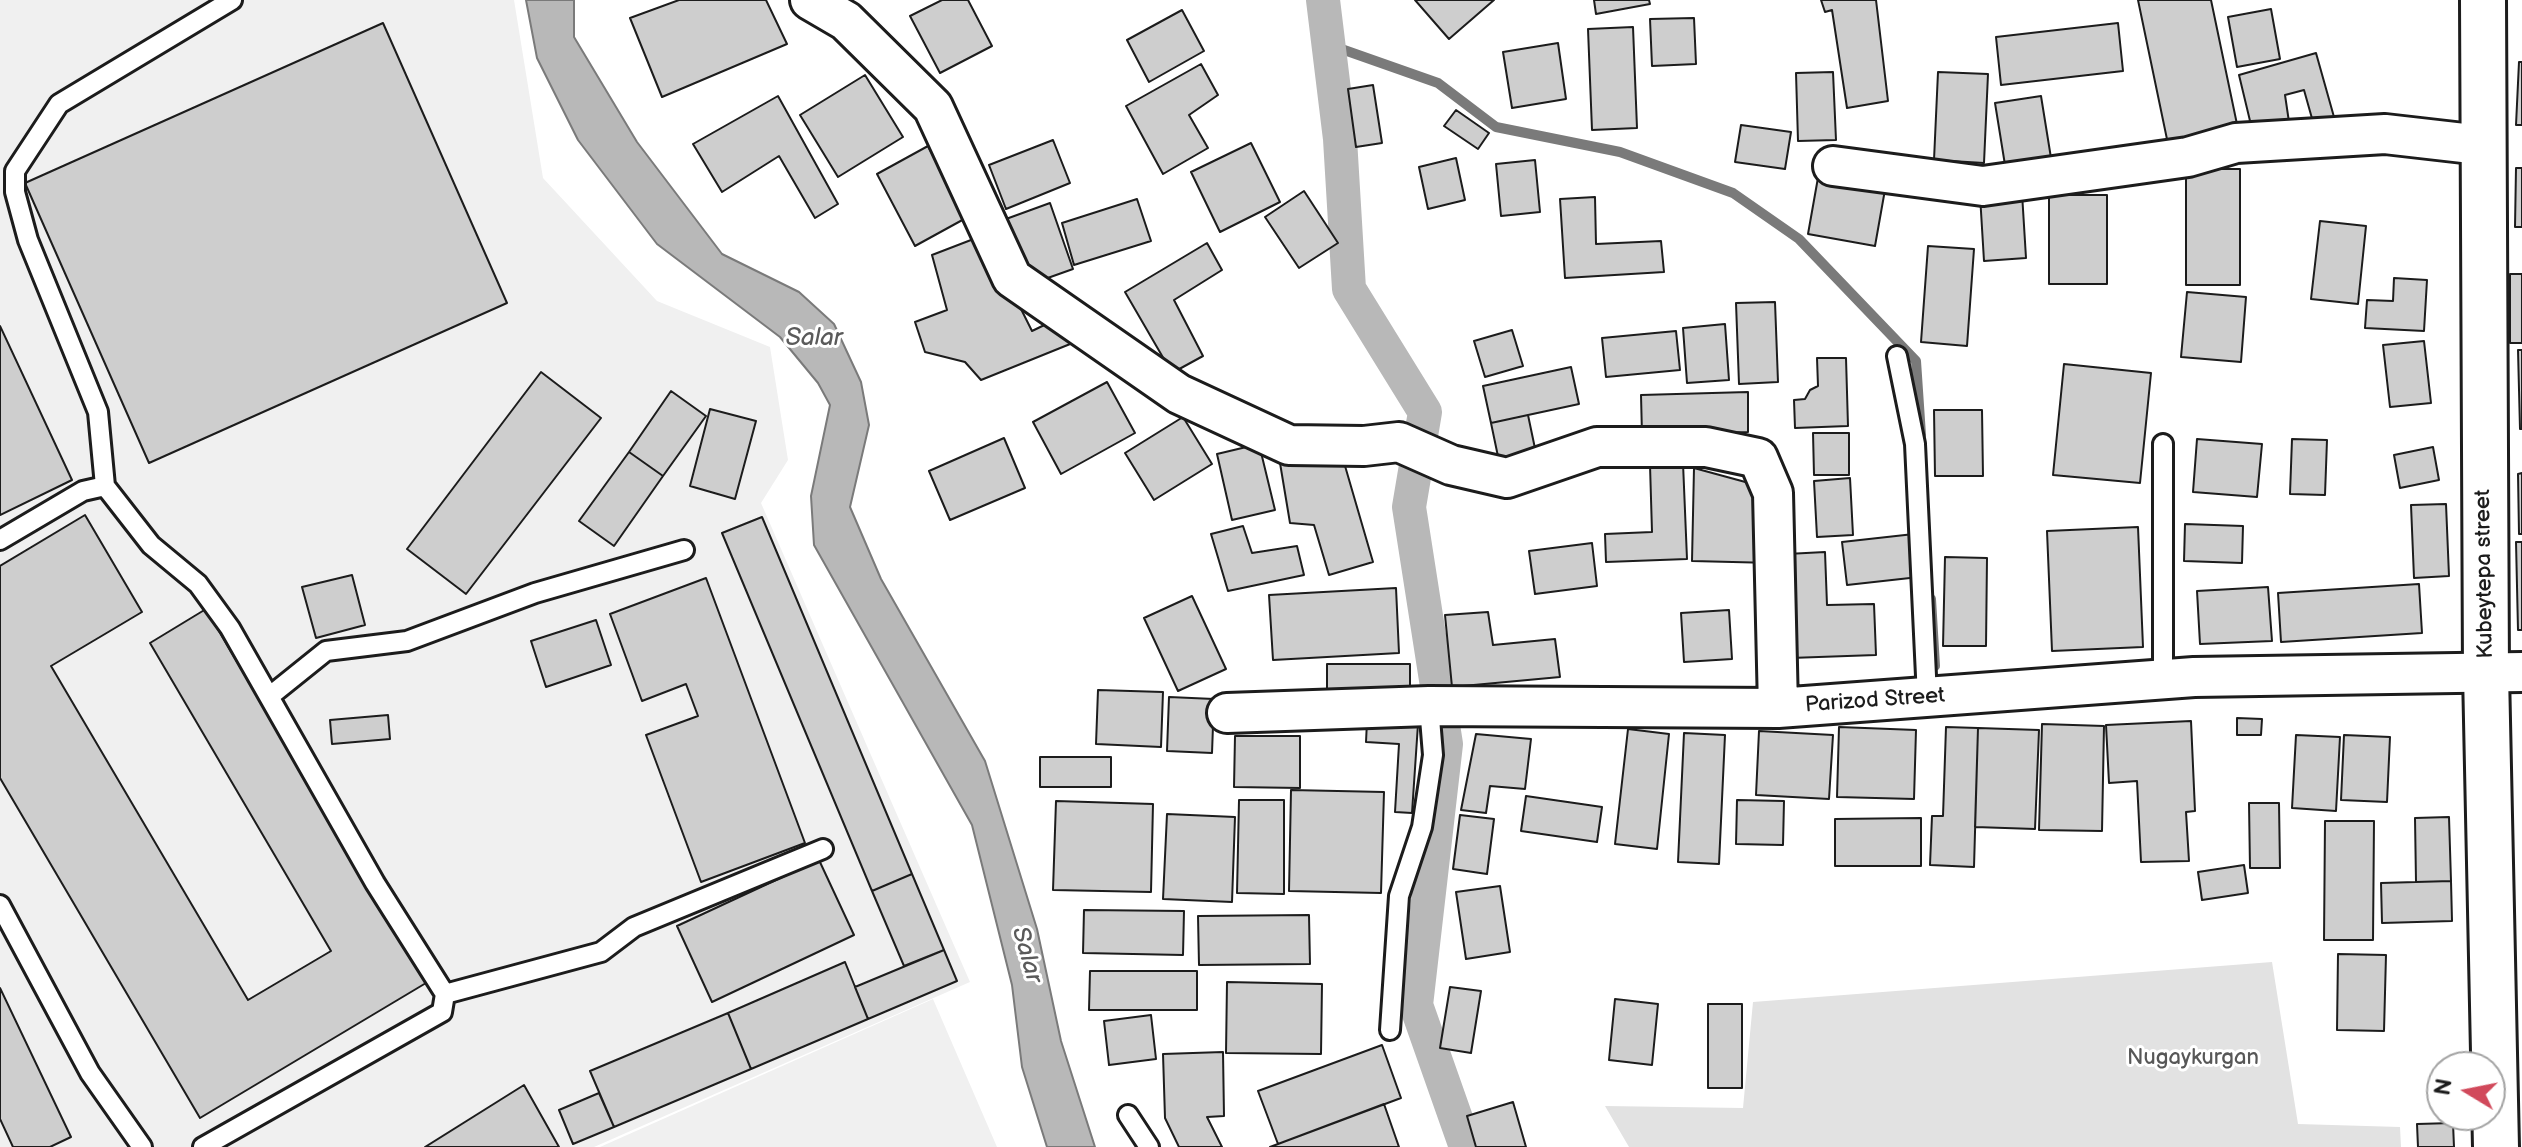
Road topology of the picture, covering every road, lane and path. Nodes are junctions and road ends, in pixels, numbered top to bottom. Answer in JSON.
{"nodes":[{"id":1,"x":232,"y":0,"type":"edge"},
{"id":2,"x":810,"y":0,"type":"edge"},
{"id":3,"x":2483,"y":0,"type":"edge"},
{"id":4,"x":2481,"y":145,"type":"junction"},
{"id":5,"x":1833,"y":166,"type":"dead end"},
{"id":6,"x":1897,"y":356,"type":"dead end"},
{"id":7,"x":2163,"y":444,"type":"dead end"},
{"id":8,"x":105,"y":486,"type":"junction"},
{"id":9,"x":0,"y":540,"type":"edge"},
{"id":10,"x":684,"y":550,"type":"dead end"},
{"id":11,"x":2504,"y":672,"type":"edge"},
{"id":12,"x":2163,"y":680,"type":"junction"},
{"id":13,"x":270,"y":696,"type":"junction"},
{"id":14,"x":1927,"y":697,"type":"junction"},
{"id":15,"x":1448,"y":707,"type":"junction"},
{"id":16,"x":1778,"y":708,"type":"junction"},
{"id":17,"x":1227,"y":713,"type":"dead end"},
{"id":18,"x":823,"y":849,"type":"dead end"},
{"id":19,"x":0,"y":905,"type":"edge"},
{"id":20,"x":445,"y":994,"type":"junction"},
{"id":21,"x":1390,"y":1030,"type":"dead end"},
{"id":22,"x":1128,"y":1115,"type":"dead end"},
{"id":23,"x":142,"y":1147,"type":"edge"},
{"id":24,"x":203,"y":1147,"type":"edge"},
{"id":25,"x":1149,"y":1147,"type":"edge"},
{"id":26,"x":2496,"y":1147,"type":"edge"}],
"edges":[{"from":1,"to":8,"type":"lane"},
{"from":2,"to":16,"type":"street"},
{"from":3,"to":4,"type":"street","name":"Kubeytepa street"},
{"from":4,"to":5,"type":"street"},
{"from":4,"to":11,"type":"street","name":"Kubeytepa street"},
{"from":6,"to":14,"type":"lane"},
{"from":7,"to":12,"type":"lane"},
{"from":8,"to":9,"type":"lane"},
{"from":8,"to":13,"type":"lane"},
{"from":10,"to":13,"type":"lane"},
{"from":11,"to":12,"type":"street","name":"Parizod Street"},
{"from":11,"to":26,"type":"street","name":"Kubeytepa street"},
{"from":12,"to":14,"type":"street","name":"Parizod Street"},
{"from":13,"to":20,"type":"lane"},
{"from":14,"to":16,"type":"street","name":"Parizod Street"},
{"from":15,"to":16,"type":"street","name":"Parizod Street"},
{"from":15,"to":17,"type":"street","name":"Parizod Street"},
{"from":15,"to":21,"type":"lane"},
{"from":18,"to":20,"type":"lane"},
{"from":19,"to":23,"type":"lane"},
{"from":20,"to":24,"type":"lane"},
{"from":22,"to":25,"type":"lane"}]}
